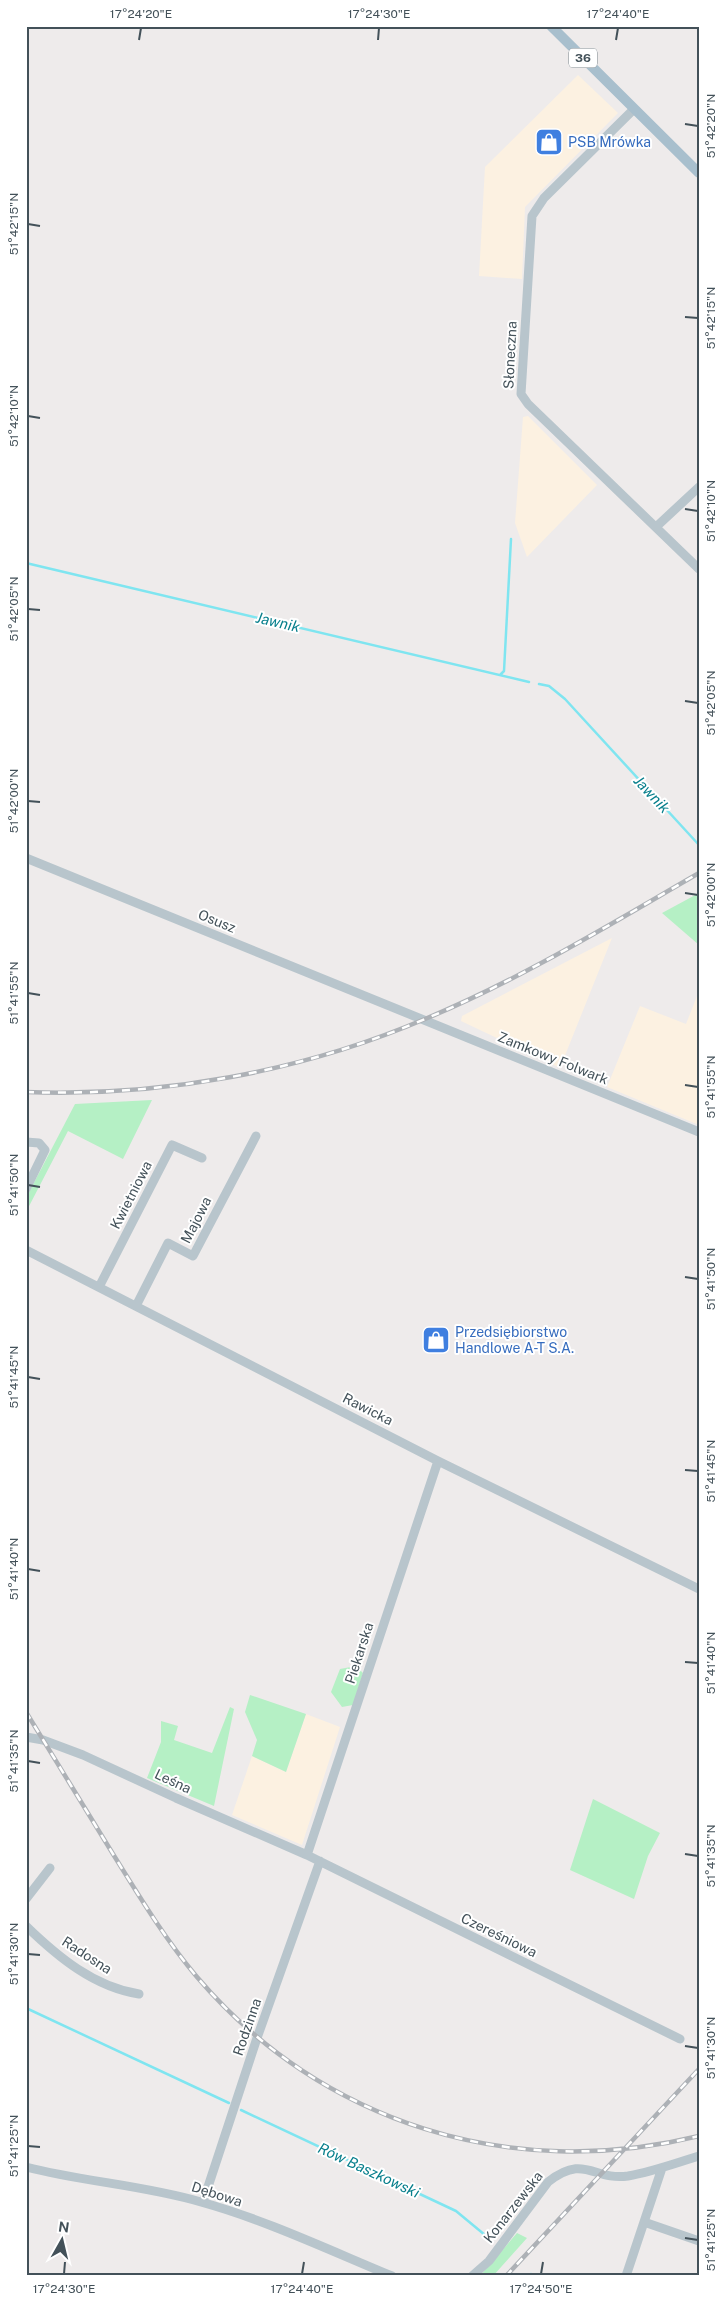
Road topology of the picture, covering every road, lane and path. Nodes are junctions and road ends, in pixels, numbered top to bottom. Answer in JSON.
{"nodes":[{"id":1,"x":551,"y":26,"type":"edge"},
{"id":2,"x":634,"y":109,"type":"junction"},
{"id":3,"x":699,"y":173,"type":"edge"},
{"id":4,"x":699,"y":487,"type":"edge"},
{"id":5,"x":656,"y":527,"type":"junction"},
{"id":6,"x":699,"y":569,"type":"edge"},
{"id":7,"x":26,"y":858,"type":"edge"},
{"id":8,"x":397,"y":1010,"type":"joint"},
{"id":9,"x":699,"y":1132,"type":"edge"},
{"id":10,"x":256,"y":1136,"type":"dead end"},
{"id":11,"x":26,"y":1142,"type":"edge"},
{"id":12,"x":202,"y":1158,"type":"dead end"},
{"id":13,"x":26,"y":1189,"type":"edge"},
{"id":14,"x":26,"y":1250,"type":"edge"},
{"id":15,"x":99,"y":1287,"type":"junction"},
{"id":16,"x":136,"y":1306,"type":"junction"},
{"id":17,"x":438,"y":1461,"type":"junction"},
{"id":18,"x":699,"y":1588,"type":"edge"},
{"id":19,"x":26,"y":1737,"type":"edge"},
{"id":20,"x":307,"y":1854,"type":"junction"},
{"id":21,"x":320,"y":1861,"type":"junction"},
{"id":22,"x":50,"y":1868,"type":"dead end"},
{"id":23,"x":26,"y":1899,"type":"edge"},
{"id":24,"x":26,"y":1926,"type":"edge"},
{"id":25,"x":139,"y":1994,"type":"dead end"},
{"id":26,"x":680,"y":2039,"type":"dead end"},
{"id":27,"x":699,"y":2156,"type":"edge"},
{"id":28,"x":26,"y":2167,"type":"edge"},
{"id":29,"x":662,"y":2168,"type":"junction"},
{"id":30,"x":203,"y":2202,"type":"junction"},
{"id":31,"x":644,"y":2222,"type":"junction"},
{"id":32,"x":699,"y":2241,"type":"edge"},
{"id":33,"x":392,"y":2276,"type":"edge"},
{"id":34,"x":472,"y":2276,"type":"edge"},
{"id":35,"x":626,"y":2276,"type":"edge"}],
"edges":[{"from":1,"to":2,"type":"main road","number":"36"},
{"from":2,"to":3,"type":"main road","number":"36"},
{"from":2,"to":5,"type":"street","name":"Słoneczna"},
{"from":4,"to":5,"type":"street"},
{"from":5,"to":6,"type":"street","name":"Słoneczna"},
{"from":7,"to":8,"type":"street","name":"Osusz"},
{"from":8,"to":9,"type":"street","name":"Zamkowy Folwark"},
{"from":10,"to":16,"type":"street","name":"Majowa"},
{"from":11,"to":13,"type":"street"},
{"from":12,"to":15,"type":"street","name":"Kwietniowa"},
{"from":14,"to":15,"type":"street","name":"Rawicka"},
{"from":15,"to":16,"type":"street","name":"Rawicka"},
{"from":16,"to":17,"type":"street","name":"Rawicka"},
{"from":17,"to":18,"type":"street","name":"Rawicka"},
{"from":17,"to":20,"type":"street","name":"Piekarska"},
{"from":19,"to":20,"type":"street","name":"Leśna"},
{"from":20,"to":21,"type":"street","name":"Czereśniowa"},
{"from":21,"to":26,"type":"street","name":"Czereśniowa"},
{"from":21,"to":30,"type":"street","name":"Rodzinna"},
{"from":22,"to":23,"type":"street"},
{"from":24,"to":25,"type":"street","name":"Radosna"},
{"from":27,"to":29,"type":"street","name":"Konarzewska"},
{"from":28,"to":30,"type":"street","name":"Dębowa"},
{"from":29,"to":31,"type":"street"},
{"from":29,"to":34,"type":"street","name":"Konarzewska"},
{"from":30,"to":33,"type":"street","name":"Dębowa"},
{"from":31,"to":32,"type":"street"},
{"from":31,"to":35,"type":"street"}]}
